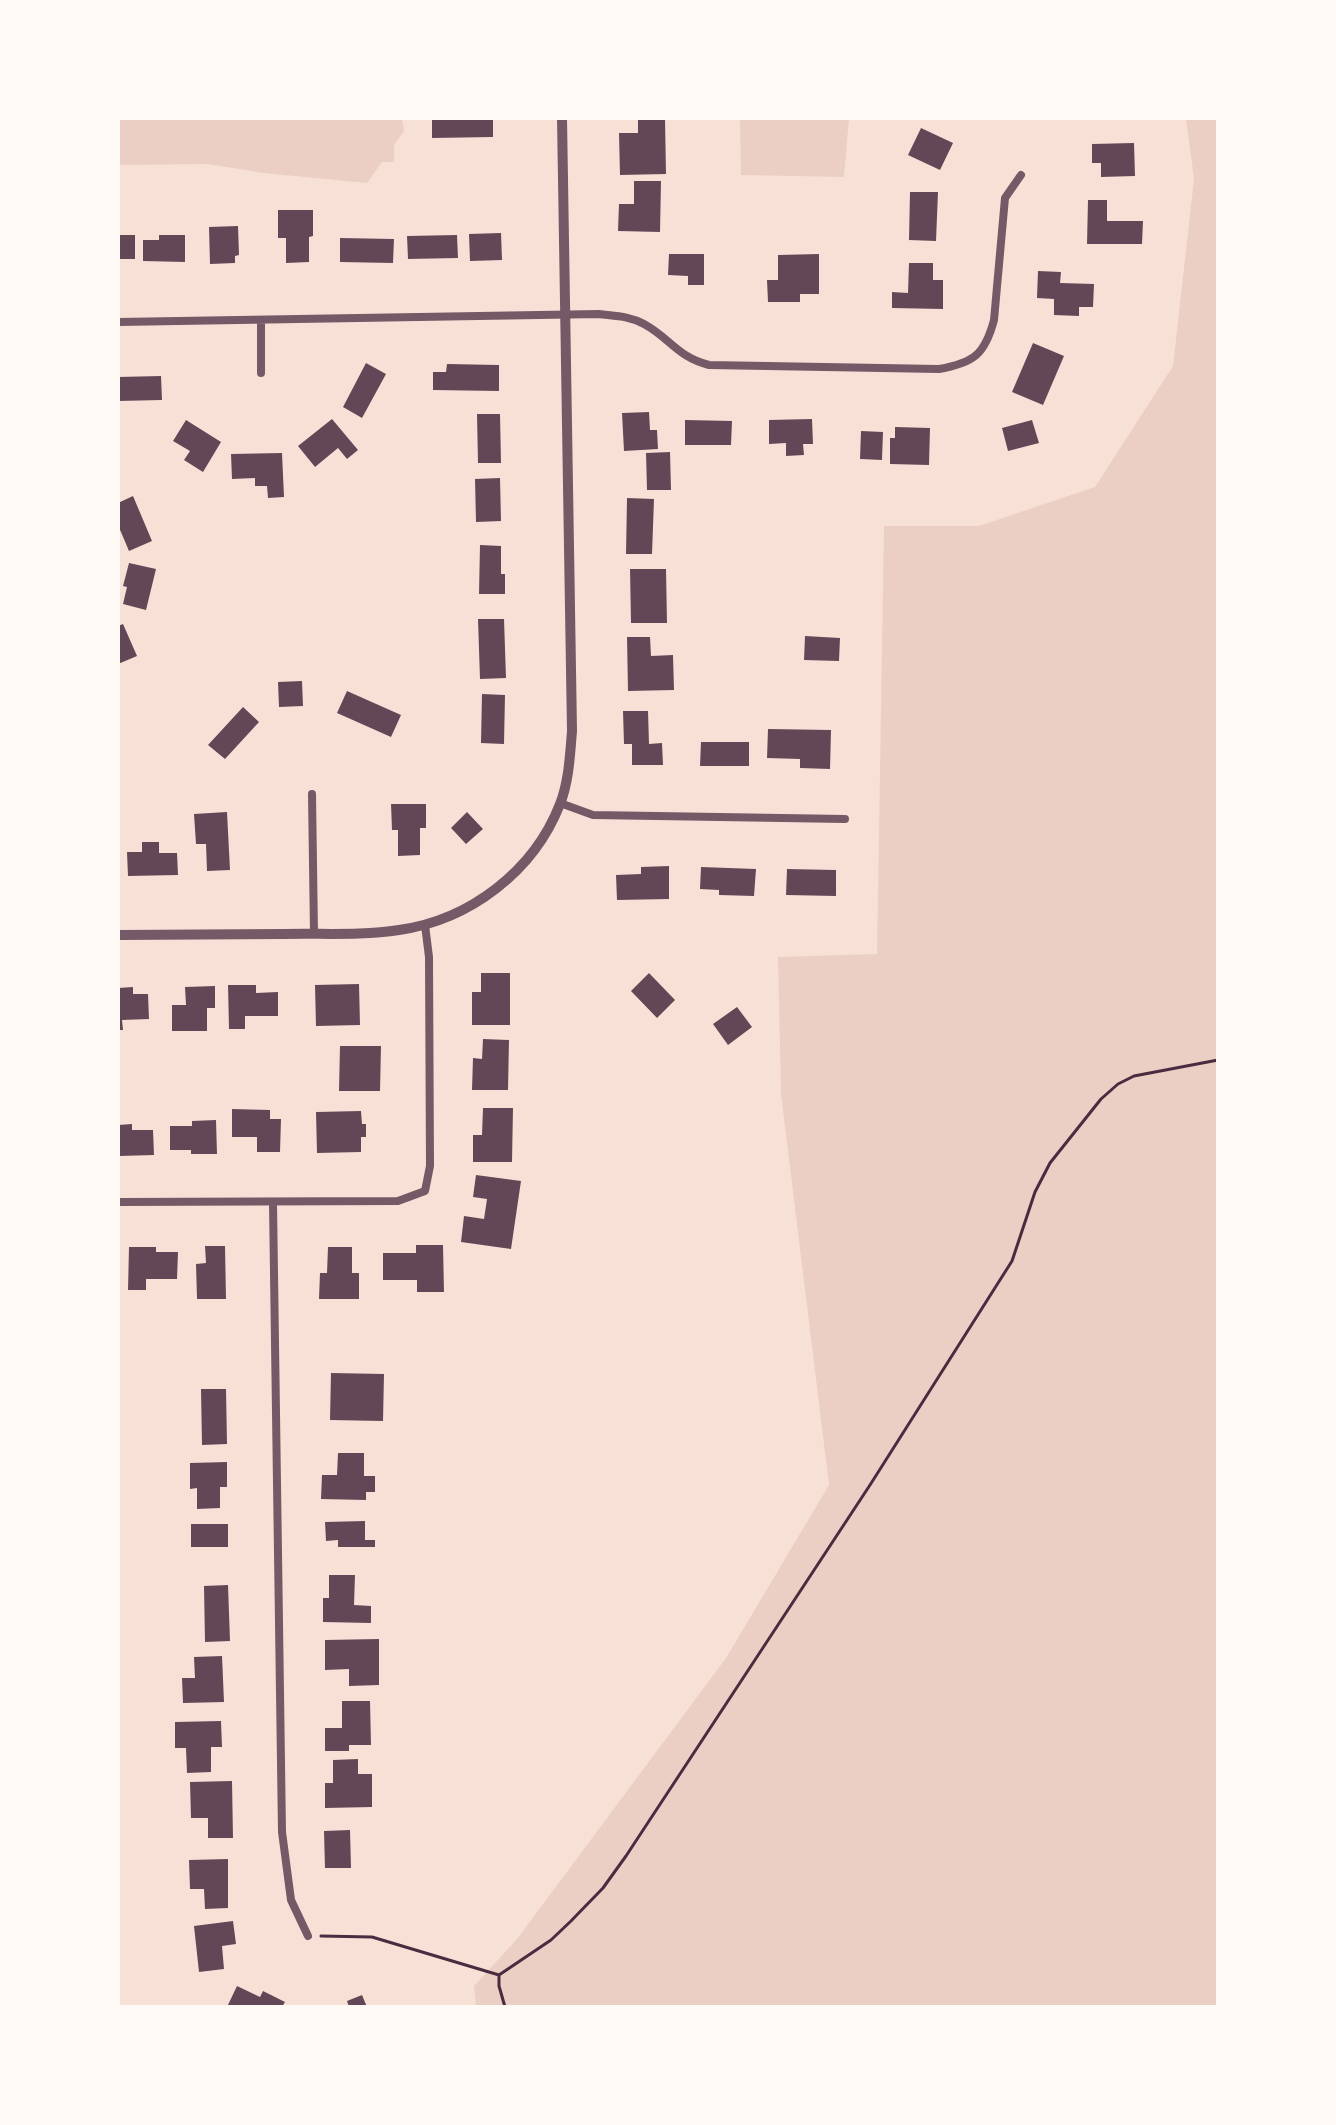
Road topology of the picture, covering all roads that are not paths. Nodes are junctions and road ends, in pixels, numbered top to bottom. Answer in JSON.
{"nodes":[{"id":1,"x":562,"y":118,"type":"edge"},
{"id":2,"x":1021,"y":175,"type":"dead end"},
{"id":3,"x":566,"y":315,"type":"junction"},
{"id":4,"x":261,"y":320,"type":"junction"},
{"id":5,"x":118,"y":322,"type":"edge"},
{"id":6,"x":261,"y":373,"type":"dead end"},
{"id":7,"x":312,"y":794,"type":"dead end"},
{"id":8,"x":560,"y":803,"type":"junction"},
{"id":9,"x":845,"y":819,"type":"dead end"},
{"id":10,"x":425,"y":925,"type":"junction"},
{"id":11,"x":314,"y":934,"type":"junction"},
{"id":12,"x":118,"y":935,"type":"edge"},
{"id":13,"x":118,"y":1202,"type":"edge"},
{"id":14,"x":273,"y":1203,"type":"junction"},
{"id":15,"x":308,"y":1936,"type":"road end"}],
"edges":[{"from":1,"to":3,"type":"street"},
{"from":2,"to":3,"type":"street"},
{"from":3,"to":4,"type":"street"},
{"from":3,"to":8,"type":"street"},
{"from":4,"to":5,"type":"street"},
{"from":4,"to":6,"type":"street"},
{"from":7,"to":11,"type":"street"},
{"from":8,"to":9,"type":"street"},
{"from":8,"to":10,"type":"street"},
{"from":10,"to":11,"type":"street"},
{"from":10,"to":14,"type":"street"},
{"from":11,"to":12,"type":"street"},
{"from":13,"to":14,"type":"street"},
{"from":14,"to":15,"type":"street"}]}
